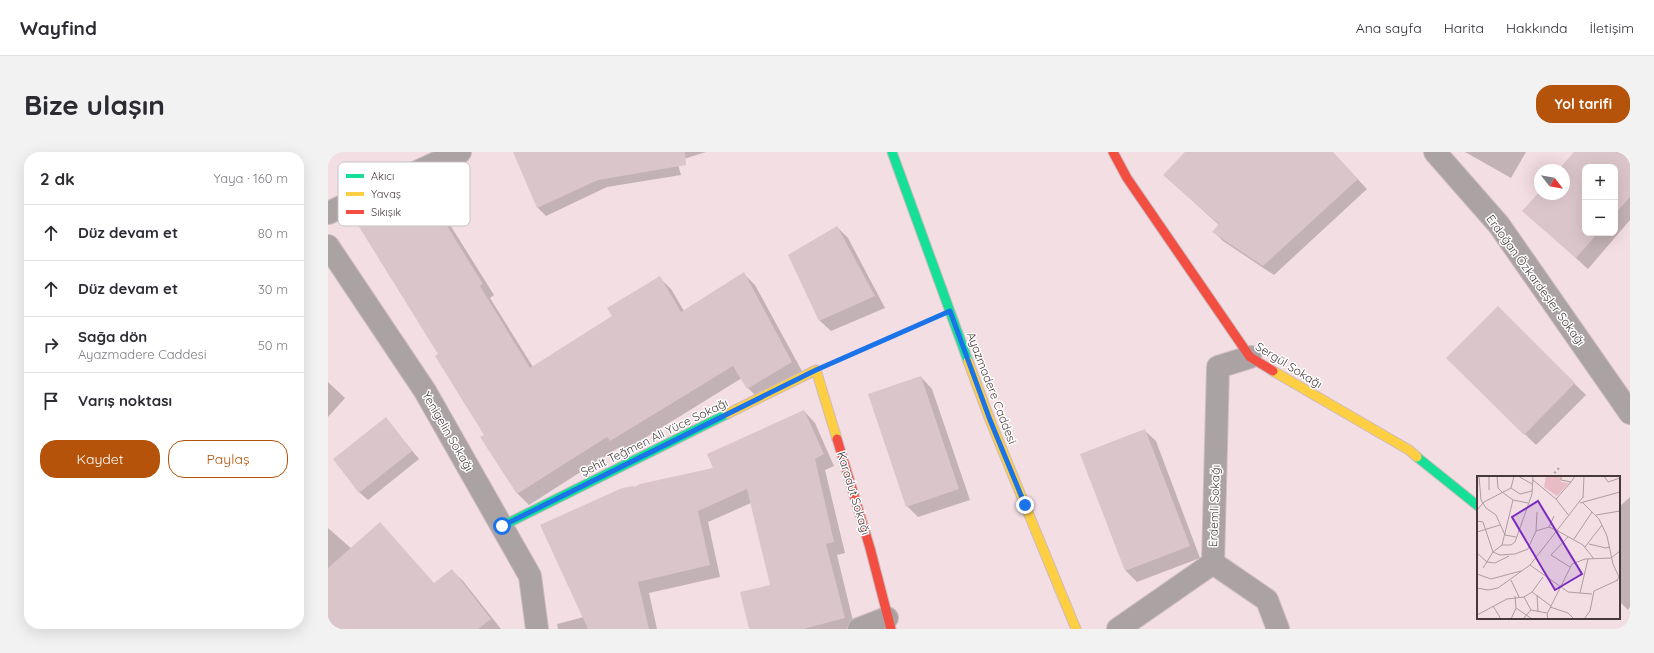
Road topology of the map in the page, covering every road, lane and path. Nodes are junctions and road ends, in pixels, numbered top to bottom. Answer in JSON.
{"nodes":[{"id":1,"x":460,"y":152,"type":"edge"},
{"id":2,"x":892,"y":152,"type":"edge"},
{"id":3,"x":1113,"y":152,"type":"edge"},
{"id":4,"x":1435,"y":152,"type":"edge"},
{"id":5,"x":438,"y":162,"type":"edge"},
{"id":6,"x":338,"y":208,"type":"edge"},
{"id":7,"x":328,"y":213,"type":"edge"},
{"id":8,"x":328,"y":246,"type":"edge"},
{"id":9,"x":950,"y":311,"type":"junction"},
{"id":10,"x":1250,"y":357,"type":"junction"},
{"id":11,"x":816,"y":370,"type":"junction"},
{"id":12,"x":1630,"y":413,"type":"edge"},
{"id":13,"x":1559,"y":468,"type":"dead end"},
{"id":14,"x":1552,"y":476,"type":"edge"},
{"id":15,"x":1477,"y":505,"type":"edge"},
{"id":16,"x":502,"y":526,"type":"junction"},
{"id":17,"x":1213,"y":563,"type":"junction"},
{"id":18,"x":889,"y":624,"type":"edge"},
{"id":19,"x":537,"y":629,"type":"edge"},
{"id":20,"x":859,"y":629,"type":"edge"},
{"id":21,"x":1076,"y":629,"type":"edge"},
{"id":22,"x":1118,"y":629,"type":"edge"},
{"id":23,"x":1278,"y":629,"type":"edge"}],
"edges":[{"from":1,"to":5,"type":"street"},
{"from":2,"to":9,"type":"street","name":"Ayazmadere Caddesi"},
{"from":3,"to":10,"type":"street","name":"Sergül Sokağı"},
{"from":4,"to":12,"type":"street","name":"Erdoğan Özkardeşler Sokağı"},
{"from":6,"to":7,"type":"street"},
{"from":8,"to":16,"type":"street","name":"Yenigelin Sokağı"},
{"from":9,"to":11,"type":"path"},
{"from":9,"to":21,"type":"street","name":"Ayazmadere Caddesi"},
{"from":10,"to":15,"type":"street","name":"Sergül Sokağı"},
{"from":10,"to":17,"type":"street","name":"Erdemli Sokağı"},
{"from":11,"to":16,"type":"street","name":"Şehit Teğmen Ali Yüce Sokağı"},
{"from":11,"to":18,"type":"street","name":"Karadut Sokağı"},
{"from":13,"to":14,"type":"path"},
{"from":16,"to":19,"type":"street","name":"Yenigelin Sokağı"},
{"from":17,"to":22,"type":"street","name":"Erdemli Sokağı"},
{"from":17,"to":23,"type":"street"},
{"from":18,"to":20,"type":"street","name":"Karadut Sokağı"}]}
